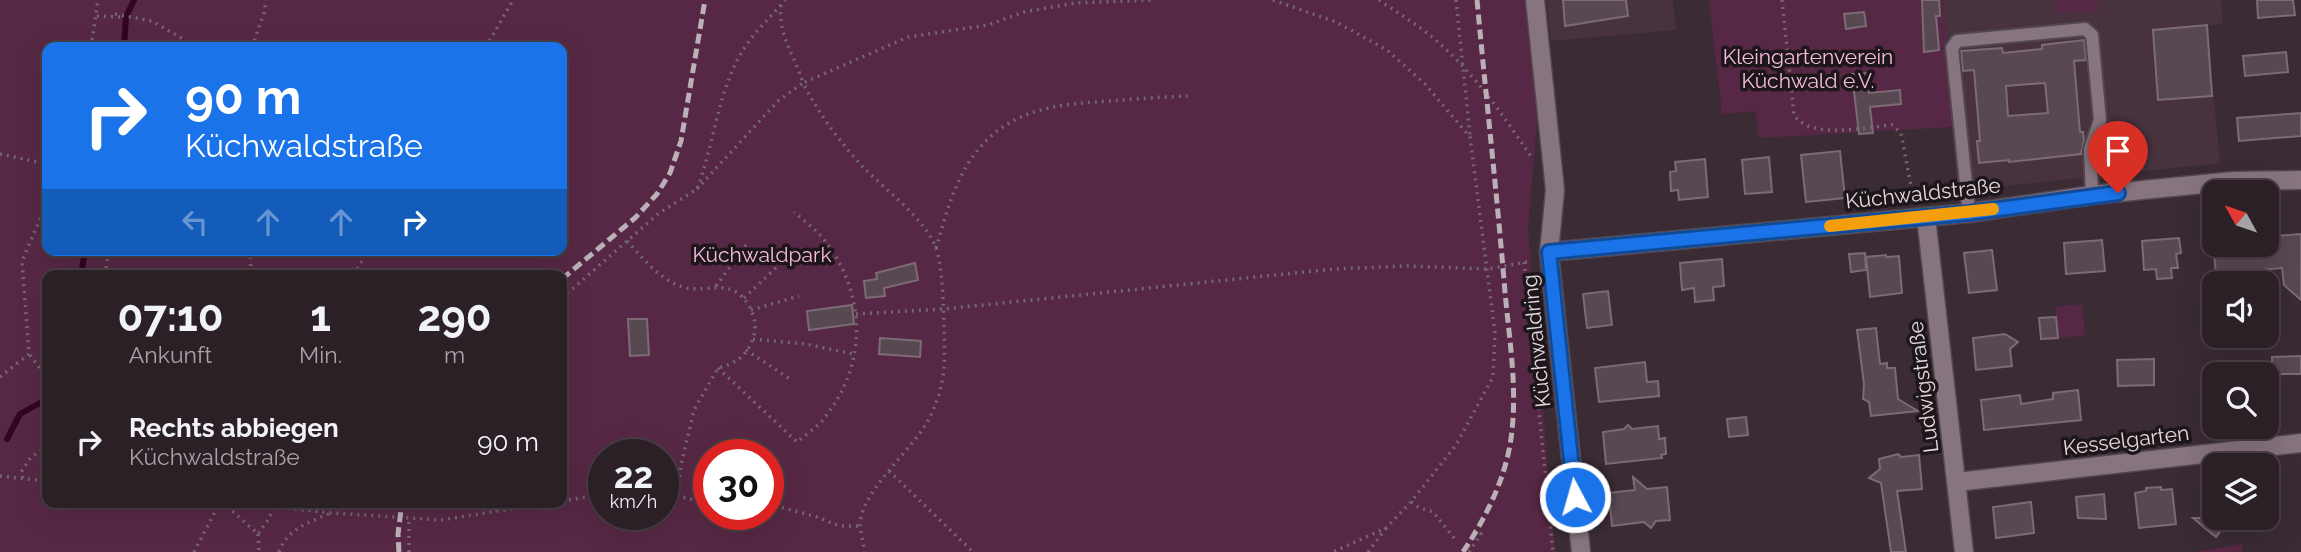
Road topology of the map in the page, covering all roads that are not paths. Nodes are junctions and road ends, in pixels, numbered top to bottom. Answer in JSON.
{"nodes":[{"id":1,"x":1535,"y":0,"type":"edge"},
{"id":2,"x":2301,"y":180,"type":"edge"},
{"id":3,"x":2092,"y":195,"type":"junction"},
{"id":4,"x":1969,"y":213,"type":"junction"},
{"id":5,"x":1922,"y":217,"type":"junction"},
{"id":6,"x":1549,"y":252,"type":"junction"},
{"id":7,"x":2301,"y":443,"type":"edge"},
{"id":8,"x":1957,"y":482,"type":"junction"},
{"id":9,"x":1581,"y":552,"type":"edge"},
{"id":10,"x":1964,"y":552,"type":"edge"}],
"edges":[{"from":1,"to":6,"type":"street","name":"Küchwaldring"},
{"from":2,"to":3,"type":"street","name":"Küchwaldstraße"},
{"from":3,"to":4,"type":"street","name":"Küchwaldstraße"},
{"from":3,"to":4,"type":"lane"},
{"from":4,"to":5,"type":"street","name":"Küchwaldstraße"},
{"from":5,"to":6,"type":"street","name":"Küchwaldstraße"},
{"from":5,"to":8,"type":"street","name":"Ludwigstraße"},
{"from":6,"to":9,"type":"street","name":"Küchwaldring"},
{"from":7,"to":8,"type":"street","name":"Kesselgarten"},
{"from":8,"to":10,"type":"street","name":"Ludwigstraße"}]}
